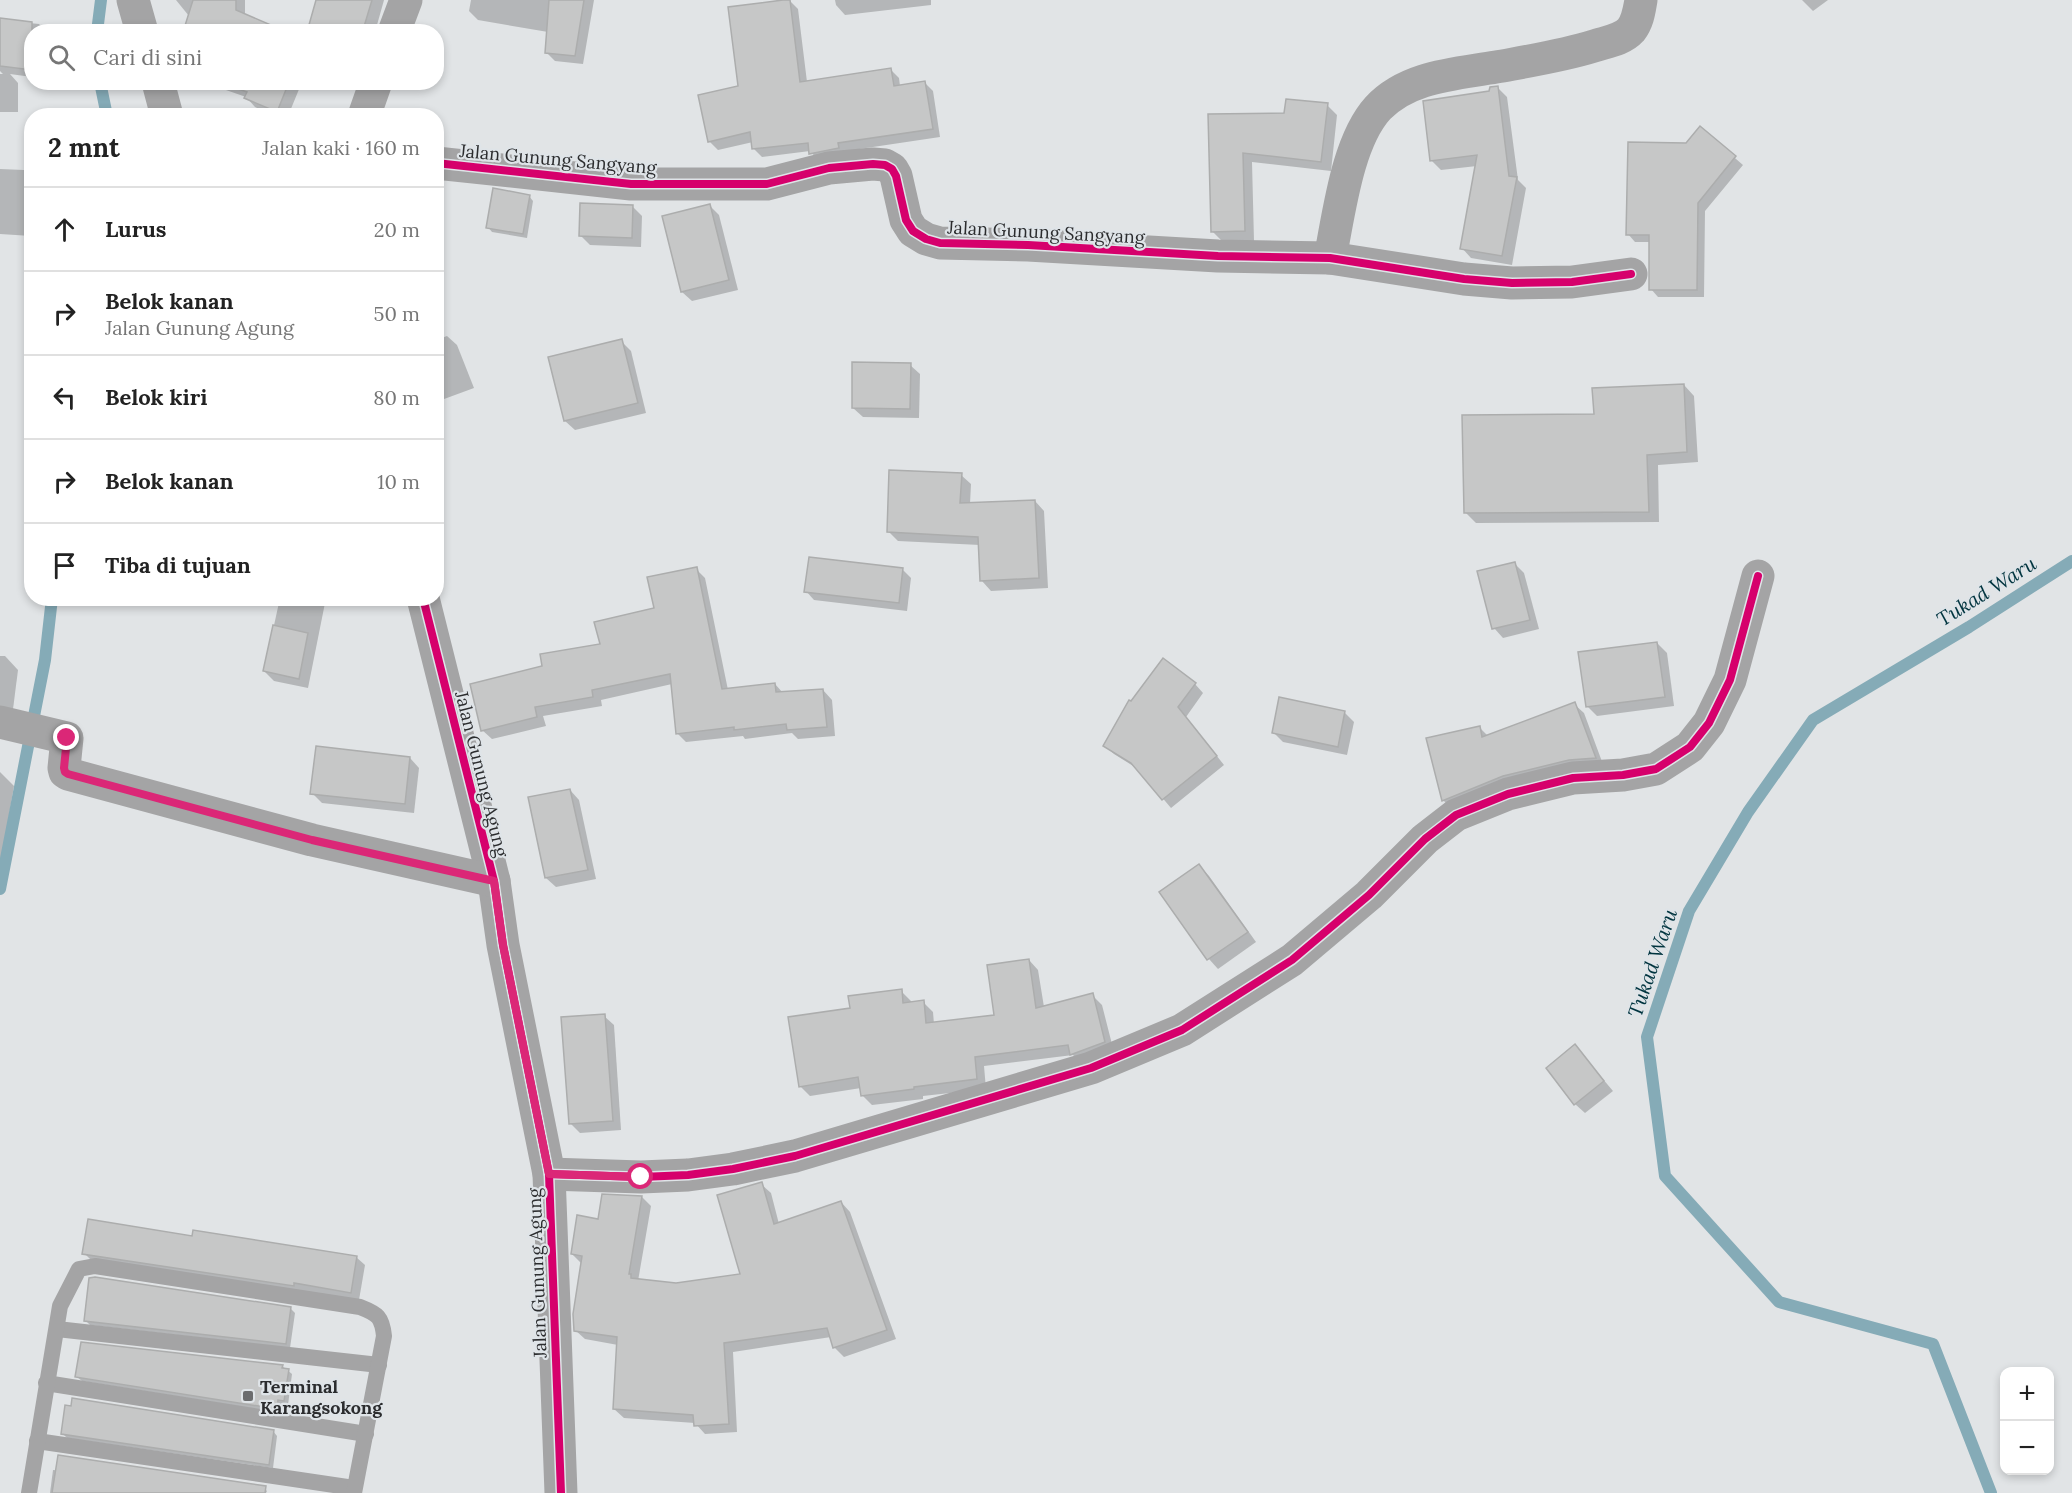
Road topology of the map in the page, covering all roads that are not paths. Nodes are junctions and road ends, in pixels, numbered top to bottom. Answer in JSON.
{"nodes":[{"id":1,"x":133,"y":0,"type":"edge"},
{"id":2,"x":406,"y":0,"type":"edge"},
{"id":3,"x":1641,"y":0,"type":"edge"},
{"id":4,"x":140,"y":24,"type":"edge"},
{"id":5,"x":397,"y":24,"type":"edge"},
{"id":6,"x":160,"y":90,"type":"edge"},
{"id":7,"x":373,"y":90,"type":"edge"},
{"id":8,"x":165,"y":108,"type":"edge"},
{"id":9,"x":367,"y":108,"type":"edge"},
{"id":10,"x":444,"y":163,"type":"edge"},
{"id":11,"x":1330,"y":258,"type":"junction"},
{"id":12,"x":1631,"y":274,"type":"dead end"},
{"id":13,"x":1758,"y":576,"type":"dead end"},
{"id":14,"x":425,"y":606,"type":"edge"},
{"id":15,"x":0,"y":722,"type":"edge"},
{"id":16,"x":494,"y":881,"type":"junction"},
{"id":17,"x":549,"y":1174,"type":"junction"},
{"id":18,"x":57,"y":1329,"type":"junction"},
{"id":19,"x":379,"y":1365,"type":"junction"},
{"id":20,"x":46,"y":1383,"type":"junction"},
{"id":21,"x":366,"y":1434,"type":"junction"},
{"id":22,"x":37,"y":1440,"type":"junction"},
{"id":23,"x":354,"y":1491,"type":"edge"},
{"id":24,"x":29,"y":1493,"type":"edge"},
{"id":25,"x":561,"y":1493,"type":"edge"}],
"edges":[{"from":1,"to":4,"type":"street"},
{"from":2,"to":5,"type":"street"},
{"from":3,"to":11,"type":"street"},
{"from":6,"to":8,"type":"street"},
{"from":7,"to":9,"type":"street"},
{"from":10,"to":11,"type":"street","name":"Jalan Gunung Sangyang"},
{"from":11,"to":12,"type":"street","name":"Jalan Gunung Sangyang"},
{"from":13,"to":17,"type":"street"},
{"from":14,"to":16,"type":"street","name":"Jalan Gunung Agung"},
{"from":15,"to":16,"type":"street"},
{"from":16,"to":17,"type":"street","name":"Jalan Gunung Agung"},
{"from":17,"to":25,"type":"street","name":"Jalan Gunung Agung"},
{"from":18,"to":19,"type":"lane"},
{"from":18,"to":19,"type":"lane"},
{"from":18,"to":20,"type":"lane"},
{"from":19,"to":21,"type":"lane"},
{"from":20,"to":21,"type":"lane"},
{"from":20,"to":22,"type":"lane"},
{"from":21,"to":23,"type":"lane"},
{"from":22,"to":23,"type":"lane"},
{"from":22,"to":24,"type":"lane"}]}
